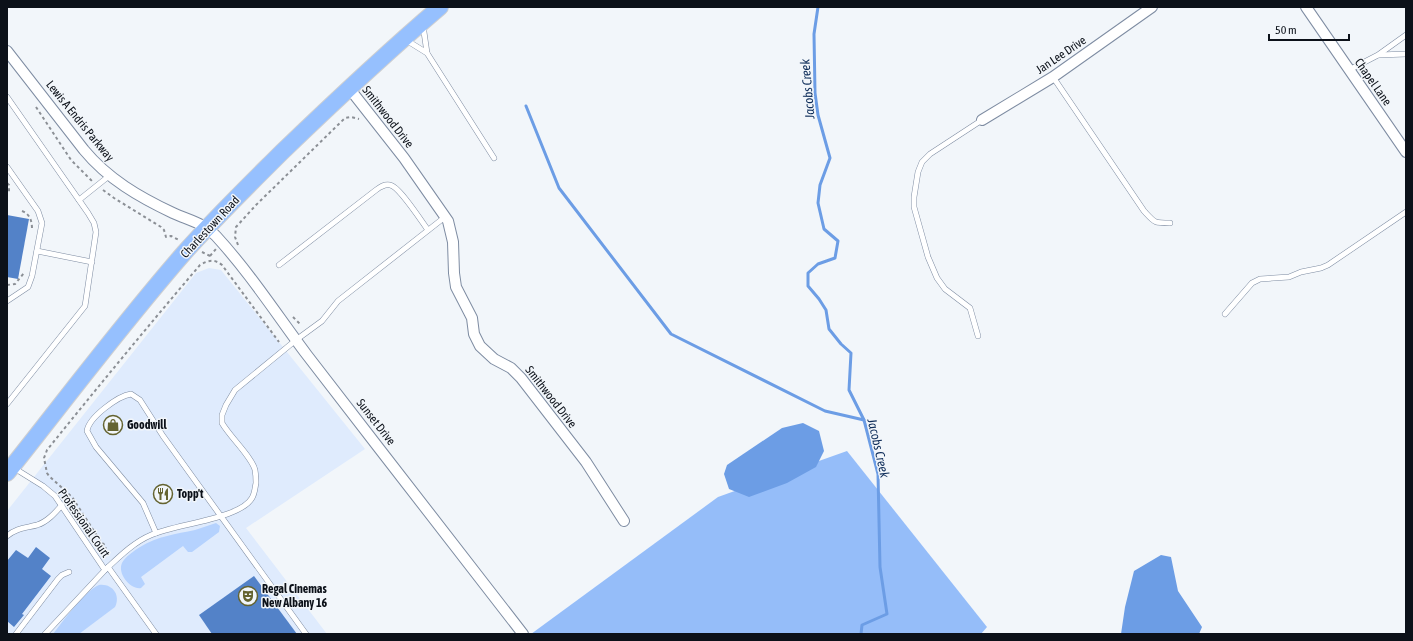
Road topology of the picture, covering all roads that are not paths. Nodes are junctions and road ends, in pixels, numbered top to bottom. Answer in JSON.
{"nodes":[{"id":1,"x":440,"y":7,"type":"edge"},
{"id":2,"x":1152,"y":7,"type":"edge"},
{"id":3,"x":1306,"y":7,"type":"edge"},
{"id":4,"x":423,"y":22,"type":"junction"},
{"id":5,"x":1406,"y":34,"type":"edge"},
{"id":6,"x":403,"y":39,"type":"junction"},
{"id":7,"x":7,"y":51,"type":"edge"},
{"id":8,"x":427,"y":53,"type":"junction"},
{"id":9,"x":1406,"y":54,"type":"edge"},
{"id":10,"x":1378,"y":55,"type":"junction"},
{"id":11,"x":1348,"y":70,"type":"junction"},
{"id":12,"x":1053,"y":77,"type":"junction"},
{"id":13,"x":349,"y":88,"type":"junction"},
{"id":14,"x":7,"y":97,"type":"edge"},
{"id":15,"x":982,"y":120,"type":"joint"},
{"id":16,"x":1406,"y":152,"type":"edge"},
{"id":17,"x":494,"y":158,"type":"dead end"},
{"id":18,"x":7,"y":167,"type":"edge"},
{"id":19,"x":109,"y":176,"type":"junction"},
{"id":20,"x":79,"y":200,"type":"junction"},
{"id":21,"x":1406,"y":212,"type":"edge"},
{"id":22,"x":445,"y":217,"type":"junction"},
{"id":23,"x":1170,"y":223,"type":"dead end"},
{"id":24,"x":208,"y":228,"type":"junction"},
{"id":25,"x":428,"y":230,"type":"junction"},
{"id":26,"x":37,"y":251,"type":"junction"},
{"id":27,"x":92,"y":262,"type":"junction"},
{"id":28,"x":279,"y":265,"type":"dead end"},
{"id":29,"x":7,"y":301,"type":"edge"},
{"id":30,"x":1225,"y":314,"type":"dead end"},
{"id":31,"x":978,"y":336,"type":"dead end"},
{"id":32,"x":296,"y":340,"type":"junction"},
{"id":33,"x":7,"y":404,"type":"edge"},
{"id":34,"x":9,"y":470,"type":"edge"},
{"id":35,"x":62,"y":505,"type":"junction"},
{"id":36,"x":221,"y":516,"type":"junction"},
{"id":37,"x":624,"y":521,"type":"dead end"},
{"id":38,"x":156,"y":533,"type":"junction"},
{"id":39,"x":7,"y":536,"type":"edge"},
{"id":40,"x":107,"y":568,"type":"junction"},
{"id":41,"x":69,"y":572,"type":"dead end"},
{"id":42,"x":16,"y":634,"type":"edge"},
{"id":43,"x":45,"y":634,"type":"edge"},
{"id":44,"x":156,"y":634,"type":"edge"},
{"id":45,"x":306,"y":634,"type":"edge"},
{"id":46,"x":523,"y":634,"type":"edge"}],
"edges":[{"from":1,"to":4,"type":"main road","name":"Charlestown Road"},
{"from":2,"to":12,"type":"street","name":"Jan Lee Drive"},
{"from":3,"to":11,"type":"street","name":"Chapel Lane"},
{"from":4,"to":6,"type":"main road","name":"Charlestown Road"},
{"from":4,"to":8,"type":"lane"},
{"from":5,"to":10,"type":"lane"},
{"from":6,"to":8,"type":"lane"},
{"from":6,"to":13,"type":"main road","name":"Charlestown Road"},
{"from":7,"to":19,"type":"street","name":"Lewis A Endris Parkway"},
{"from":8,"to":17,"type":"lane"},
{"from":9,"to":10,"type":"lane"},
{"from":10,"to":11,"type":"lane"},
{"from":11,"to":16,"type":"street","name":"Chapel Lane"},
{"from":12,"to":15,"type":"street","name":"Jan Lee Drive"},
{"from":12,"to":23,"type":"lane"},
{"from":13,"to":22,"type":"street","name":"Smithwood Drive"},
{"from":13,"to":24,"type":"main road","name":"Charlestown Road"},
{"from":14,"to":20,"type":"lane"},
{"from":15,"to":31,"type":"lane"},
{"from":18,"to":26,"type":"lane"},
{"from":19,"to":20,"type":"lane"},
{"from":19,"to":24,"type":"street","name":"Lewis A Endris Parkway"},
{"from":20,"to":27,"type":"lane"},
{"from":21,"to":30,"type":"lane"},
{"from":22,"to":25,"type":"lane"},
{"from":22,"to":37,"type":"street","name":"Smithwood Drive"},
{"from":24,"to":32,"type":"street","name":"Sunset Drive"},
{"from":24,"to":34,"type":"main road","name":"Charlestown Road"},
{"from":25,"to":28,"type":"lane"},
{"from":25,"to":32,"type":"lane"},
{"from":26,"to":27,"type":"lane"},
{"from":26,"to":29,"type":"lane"},
{"from":27,"to":33,"type":"lane"},
{"from":32,"to":36,"type":"lane"},
{"from":32,"to":46,"type":"street","name":"Sunset Drive"},
{"from":34,"to":35,"type":"lane","name":"Professional Court"},
{"from":35,"to":39,"type":"lane"},
{"from":35,"to":40,"type":"lane","name":"Professional Court"},
{"from":36,"to":38,"type":"lane"},
{"from":36,"to":38,"type":"lane"},
{"from":36,"to":45,"type":"lane"},
{"from":38,"to":40,"type":"lane"},
{"from":40,"to":43,"type":"lane","name":"Professional Court"},
{"from":40,"to":44,"type":"lane"},
{"from":41,"to":42,"type":"lane"}]}
